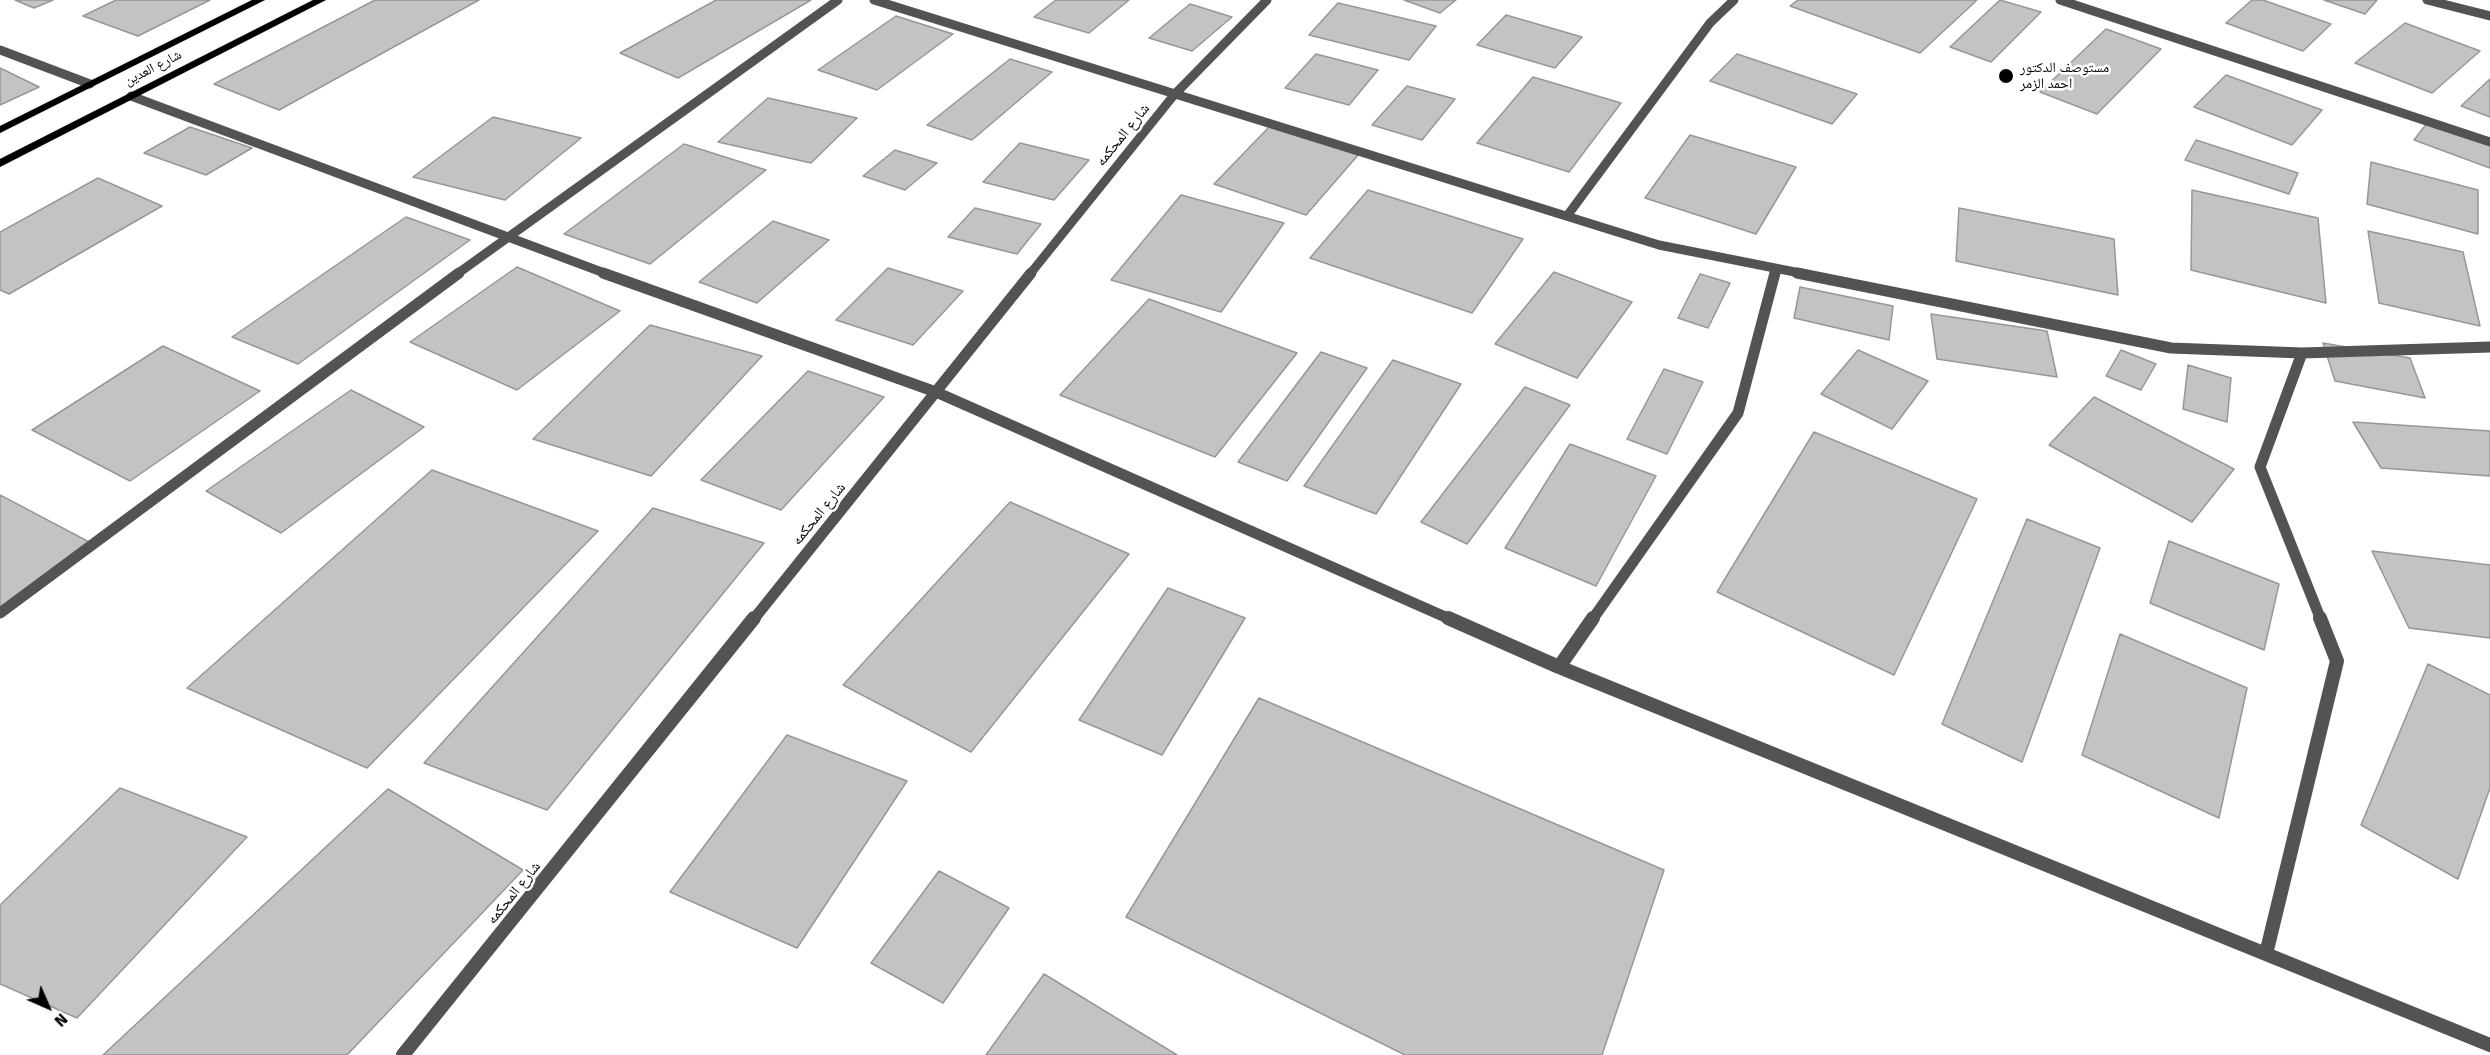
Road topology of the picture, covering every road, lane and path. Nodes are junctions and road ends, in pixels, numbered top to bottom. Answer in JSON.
{"nodes":[{"id":1,"x":260,"y":0,"type":"edge"},
{"id":2,"x":321,"y":0,"type":"edge"},
{"id":3,"x":838,"y":0,"type":"edge"},
{"id":4,"x":874,"y":0,"type":"edge"},
{"id":5,"x":1267,"y":0,"type":"edge"},
{"id":6,"x":1734,"y":0,"type":"edge"},
{"id":7,"x":2060,"y":0,"type":"edge"},
{"id":8,"x":2427,"y":0,"type":"edge"},
{"id":9,"x":2490,"y":16,"type":"edge"},
{"id":10,"x":0,"y":50,"type":"edge"},
{"id":11,"x":90,"y":84,"type":"junction"},
{"id":12,"x":1174,"y":95,"type":"junction"},
{"id":13,"x":131,"y":96,"type":"junction"},
{"id":14,"x":0,"y":130,"type":"edge"},
{"id":15,"x":2490,"y":142,"type":"edge"},
{"id":16,"x":0,"y":164,"type":"edge"},
{"id":17,"x":1567,"y":216,"type":"junction"},
{"id":18,"x":506,"y":238,"type":"junction"},
{"id":19,"x":1776,"y":269,"type":"junction"},
{"id":20,"x":2490,"y":347,"type":"edge"},
{"id":21,"x":2302,"y":353,"type":"junction"},
{"id":22,"x":936,"y":392,"type":"junction"},
{"id":23,"x":0,"y":613,"type":"edge"},
{"id":24,"x":1558,"y":667,"type":"junction"},
{"id":25,"x":2266,"y":954,"type":"junction"},
{"id":26,"x":2490,"y":1045,"type":"edge"},
{"id":27,"x":403,"y":1055,"type":"edge"}],
"edges":[{"from":1,"to":11,"type":"main road","name":"شارع العدين"},
{"from":2,"to":13,"type":"main road","name":"شارع العدين"},
{"from":3,"to":18,"type":"street"},
{"from":4,"to":12,"type":"street"},
{"from":5,"to":12,"type":"street","name":"شارع المحكمه"},
{"from":6,"to":17,"type":"street"},
{"from":7,"to":15,"type":"street"},
{"from":8,"to":9,"type":"street"},
{"from":10,"to":11,"type":"street"},
{"from":11,"to":14,"type":"main road","name":"شارع العدين"},
{"from":12,"to":17,"type":"street"},
{"from":12,"to":22,"type":"street","name":"شارع المحكمه"},
{"from":13,"to":16,"type":"main road","name":"شارع العدين"},
{"from":13,"to":18,"type":"street"},
{"from":17,"to":19,"type":"street"},
{"from":18,"to":22,"type":"street"},
{"from":18,"to":23,"type":"street"},
{"from":19,"to":21,"type":"street"},
{"from":19,"to":24,"type":"street"},
{"from":20,"to":21,"type":"street"},
{"from":21,"to":25,"type":"street"},
{"from":22,"to":24,"type":"street"},
{"from":22,"to":27,"type":"street","name":"شارع المحكمه"},
{"from":24,"to":25,"type":"street"},
{"from":25,"to":26,"type":"street"}]}
